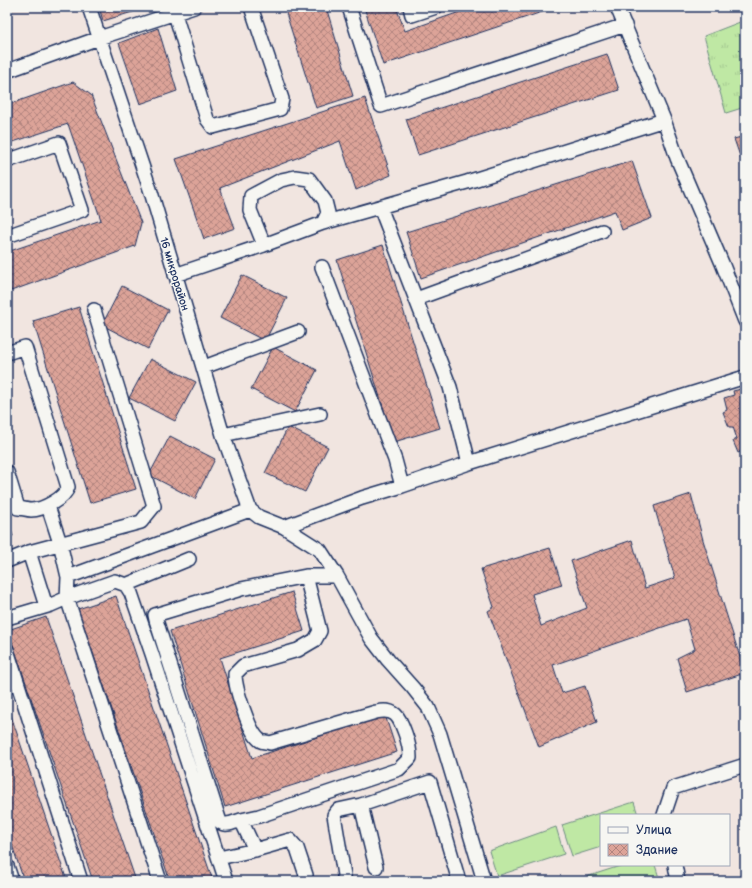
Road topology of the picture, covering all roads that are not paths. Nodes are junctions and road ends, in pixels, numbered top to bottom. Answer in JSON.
{"nodes":[{"id":1,"x":89,"y":7,"type":"edge"},
{"id":2,"x":194,"y":7,"type":"edge"},
{"id":3,"x":251,"y":7,"type":"edge"},
{"id":4,"x":349,"y":7,"type":"edge"},
{"id":5,"x":410,"y":7,"type":"edge"},
{"id":6,"x":436,"y":7,"type":"edge"},
{"id":7,"x":617,"y":7,"type":"edge"},
{"id":8,"x":175,"y":14,"type":"junction"},
{"id":9,"x":625,"y":25,"type":"junction"},
{"id":10,"x":99,"y":38,"type":"junction"},
{"id":11,"x":7,"y":72,"type":"edge"},
{"id":12,"x":664,"y":120,"type":"junction"},
{"id":13,"x":7,"y":161,"type":"edge"},
{"id":14,"x":380,"y":207,"type":"junction"},
{"id":15,"x":323,"y":223,"type":"junction"},
{"id":16,"x":602,"y":230,"type":"dead end"},
{"id":17,"x":7,"y":236,"type":"edge"},
{"id":18,"x":264,"y":245,"type":"junction"},
{"id":19,"x":322,"y":267,"type":"dead end"},
{"id":20,"x":175,"y":275,"type":"junction"},
{"id":21,"x":416,"y":299,"type":"junction"},
{"id":22,"x":94,"y":310,"type":"dead end"},
{"id":23,"x":745,"y":321,"type":"edge"},
{"id":24,"x":298,"y":332,"type":"dead end"},
{"id":25,"x":7,"y":353,"type":"edge"},
{"id":26,"x":204,"y":367,"type":"junction"},
{"id":27,"x":745,"y":377,"type":"edge"},
{"id":28,"x":320,"y":414,"type":"dead end"},
{"id":29,"x":223,"y":435,"type":"junction"},
{"id":30,"x":469,"y":463,"type":"junction"},
{"id":31,"x":7,"y":472,"type":"edge"},
{"id":32,"x":402,"y":486,"type":"junction"},
{"id":33,"x":48,"y":506,"type":"junction"},
{"id":34,"x":250,"y":510,"type":"junction"},
{"id":35,"x":284,"y":527,"type":"junction"},
{"id":36,"x":60,"y":543,"type":"junction"},
{"id":37,"x":29,"y":552,"type":"junction"},
{"id":38,"x":189,"y":559,"type":"dead end"},
{"id":39,"x":7,"y":560,"type":"edge"},
{"id":40,"x":306,"y":576,"type":"junction"},
{"id":41,"x":338,"y":576,"type":"junction"},
{"id":42,"x":68,"y":577,"type":"junction"},
{"id":43,"x":126,"y":585,"type":"junction"},
{"id":44,"x":67,"y":598,"type":"junction"},
{"id":45,"x":46,"y":606,"type":"junction"},
{"id":46,"x":7,"y":618,"type":"edge"},
{"id":47,"x":7,"y":650,"type":"edge"},
{"id":48,"x":745,"y":765,"type":"edge"},
{"id":49,"x":360,"y":805,"type":"junction"},
{"id":50,"x":664,"y":814,"type":"edge"},
{"id":51,"x":241,"y":820,"type":"junction"},
{"id":52,"x":255,"y":850,"type":"junction"},
{"id":53,"x":219,"y":858,"type":"junction"},
{"id":54,"x":7,"y":866,"type":"edge"},
{"id":55,"x":675,"y":866,"type":"edge"},
{"id":56,"x":376,"y":867,"type":"dead end"},
{"id":57,"x":306,"y":875,"type":"dead end"},
{"id":58,"x":12,"y":881,"type":"edge"},
{"id":59,"x":81,"y":881,"type":"edge"},
{"id":60,"x":160,"y":881,"type":"edge"},
{"id":61,"x":226,"y":881,"type":"edge"},
{"id":62,"x":344,"y":881,"type":"edge"},
{"id":63,"x":459,"y":881,"type":"edge"},
{"id":64,"x":484,"y":881,"type":"edge"},
{"id":65,"x":678,"y":881,"type":"edge"}],
"edges":[{"from":1,"to":10,"type":"street","name":"16 микрорайон"},
{"from":2,"to":8,"type":"street"},
{"from":3,"to":8,"type":"street"},
{"from":4,"to":9,"type":"street"},
{"from":5,"to":6,"type":"street"},
{"from":7,"to":9,"type":"street"},
{"from":8,"to":10,"type":"street"},
{"from":9,"to":12,"type":"street"},
{"from":10,"to":11,"type":"street"},
{"from":10,"to":20,"type":"street","name":"16 микрорайон"},
{"from":12,"to":14,"type":"street"},
{"from":12,"to":23,"type":"street"},
{"from":13,"to":17,"type":"street"},
{"from":14,"to":15,"type":"street"},
{"from":14,"to":21,"type":"street"},
{"from":15,"to":18,"type":"street"},
{"from":15,"to":18,"type":"street"},
{"from":16,"to":21,"type":"street"},
{"from":18,"to":20,"type":"street"},
{"from":19,"to":32,"type":"street"},
{"from":20,"to":26,"type":"street","name":"16 микрорайон"},
{"from":21,"to":30,"type":"street"},
{"from":22,"to":36,"type":"street"},
{"from":24,"to":26,"type":"street"},
{"from":25,"to":33,"type":"street"},
{"from":26,"to":29,"type":"street","name":"16 микрорайон"},
{"from":27,"to":30,"type":"street"},
{"from":28,"to":29,"type":"street"},
{"from":29,"to":34,"type":"street","name":"16 микрорайон"},
{"from":30,"to":32,"type":"street"},
{"from":31,"to":33,"type":"street"},
{"from":32,"to":35,"type":"street"},
{"from":33,"to":36,"type":"street"},
{"from":34,"to":35,"type":"street"},
{"from":34,"to":42,"type":"street"},
{"from":35,"to":41,"type":"street"},
{"from":36,"to":37,"type":"street"},
{"from":36,"to":42,"type":"street"},
{"from":37,"to":39,"type":"street"},
{"from":37,"to":45,"type":"street"},
{"from":38,"to":43,"type":"street"},
{"from":40,"to":41,"type":"street"},
{"from":40,"to":51,"type":"street"},
{"from":40,"to":51,"type":"street"},
{"from":41,"to":64,"type":"street"},
{"from":42,"to":44,"type":"street"},
{"from":43,"to":44,"type":"street"},
{"from":43,"to":53,"type":"street"},
{"from":44,"to":45,"type":"street"},
{"from":44,"to":60,"type":"street"},
{"from":45,"to":46,"type":"street"},
{"from":47,"to":59,"type":"street"},
{"from":48,"to":50,"type":"street"},
{"from":49,"to":56,"type":"street"},
{"from":49,"to":62,"type":"street"},
{"from":49,"to":63,"type":"street"},
{"from":51,"to":52,"type":"street"},
{"from":52,"to":53,"type":"street"},
{"from":52,"to":57,"type":"street"},
{"from":53,"to":61,"type":"street"},
{"from":54,"to":58,"type":"street"},
{"from":55,"to":65,"type":"street"}]}
